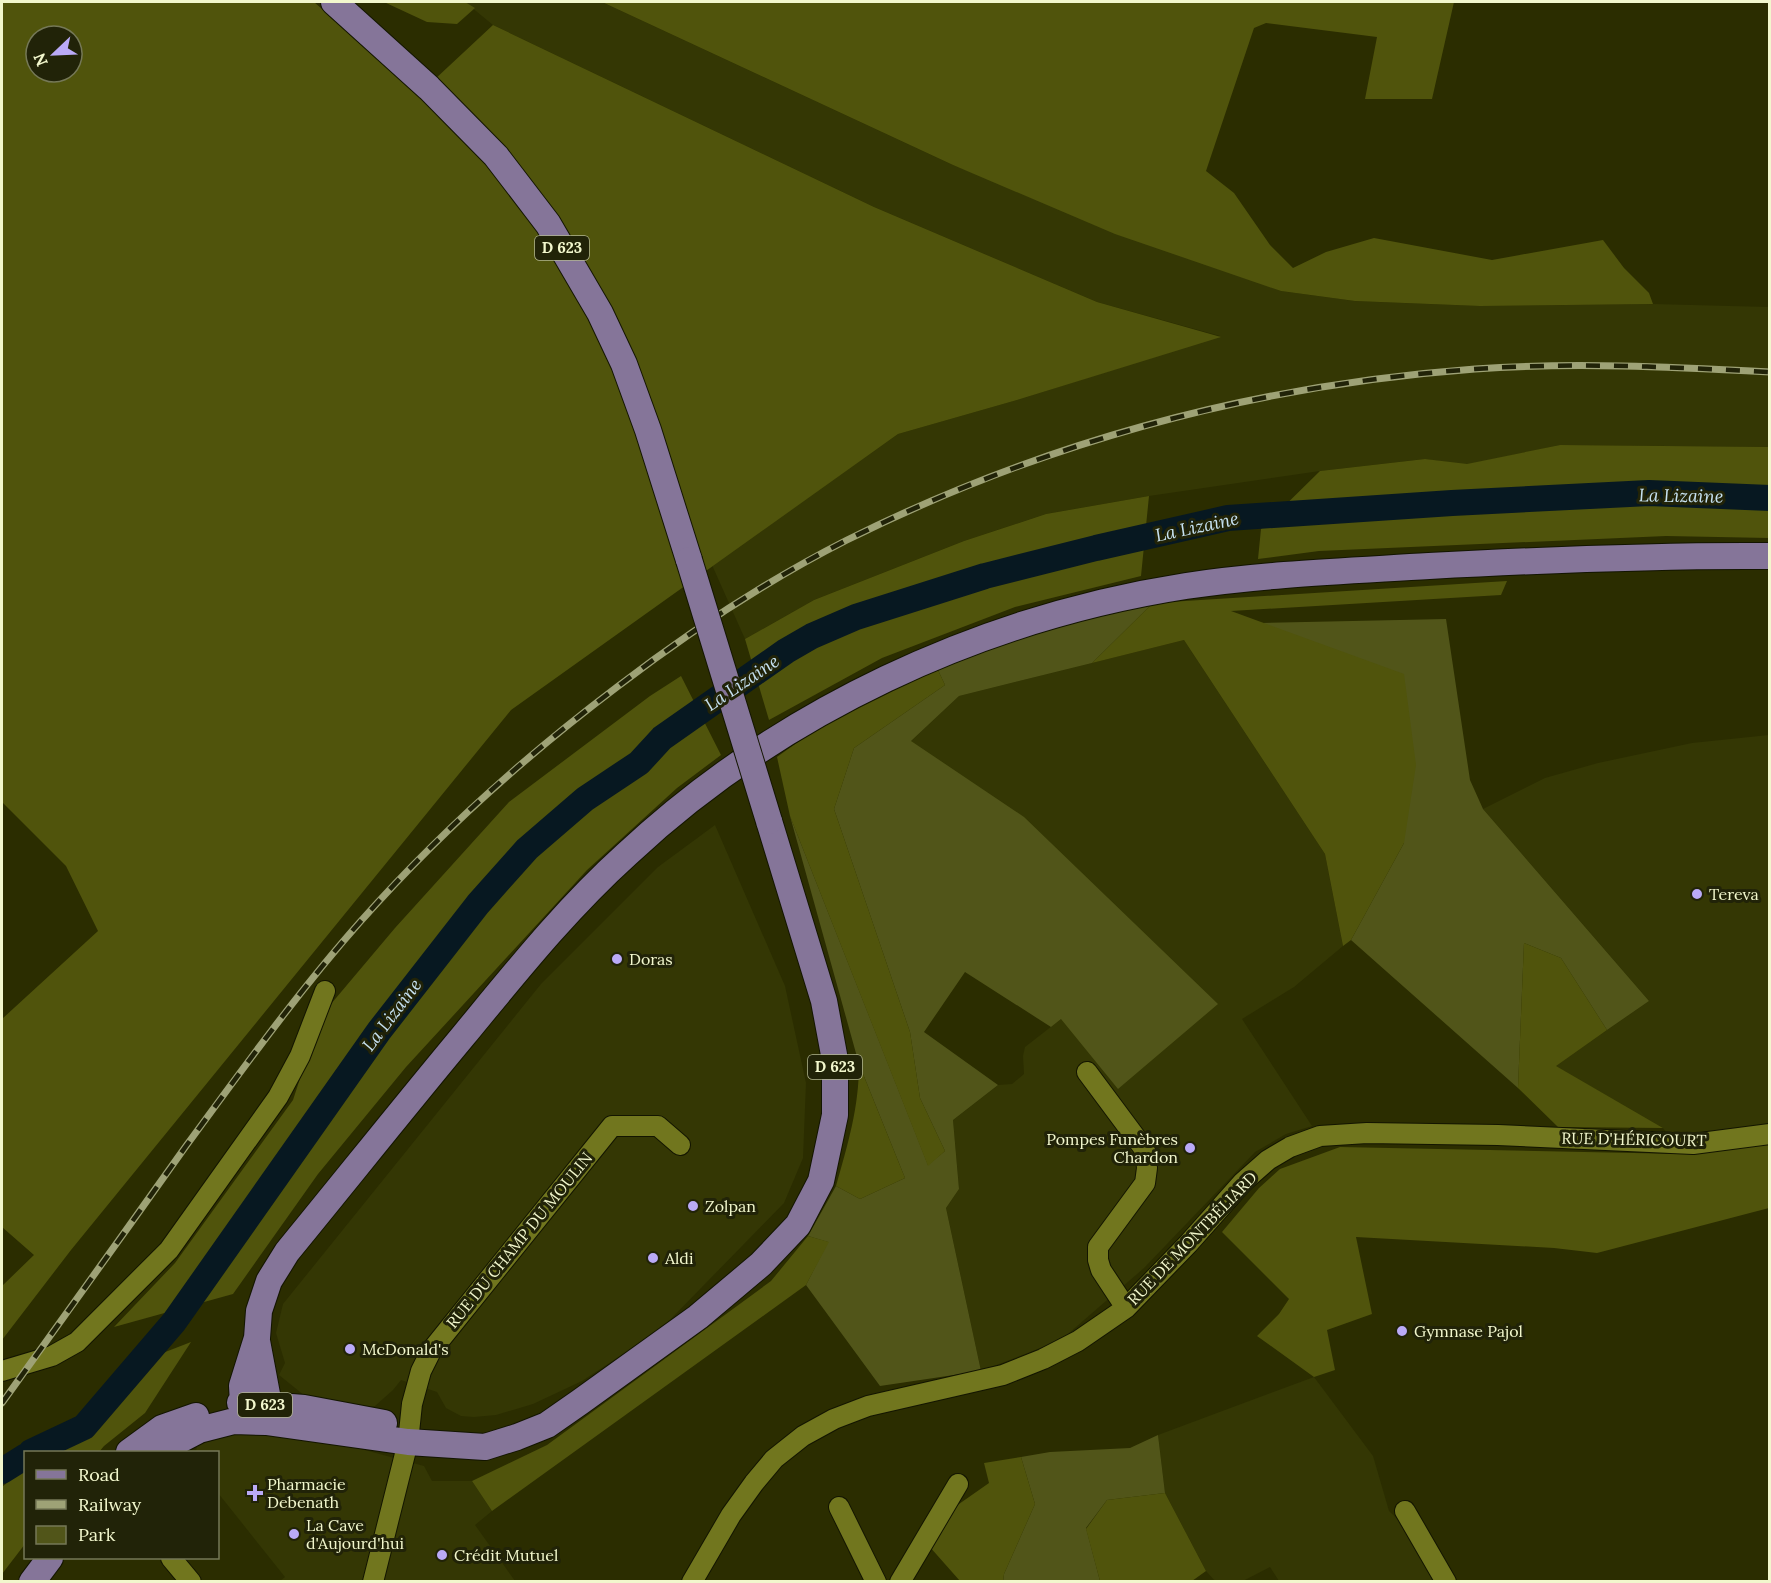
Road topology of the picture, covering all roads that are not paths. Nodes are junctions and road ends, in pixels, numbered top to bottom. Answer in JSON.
{"nodes":[{"id":1,"x":334,"y":2,"type":"edge"},
{"id":2,"x":1770,"y":556,"type":"edge"},
{"id":3,"x":325,"y":991,"type":"dead end"},
{"id":4,"x":1087,"y":1072,"type":"dead end"},
{"id":5,"x":1770,"y":1134,"type":"edge"},
{"id":6,"x":1498,"y":1135,"type":"joint"},
{"id":7,"x":680,"y":1145,"type":"dead end"},
{"id":8,"x":1126,"y":1308,"type":"junction"},
{"id":9,"x":2,"y":1371,"type":"edge"},
{"id":10,"x":255,"y":1413,"type":"junction"},
{"id":11,"x":409,"y":1436,"type":"junction"},
{"id":12,"x":130,"y":1451,"type":"edge"},
{"id":13,"x":159,"y":1451,"type":"edge"},
{"id":14,"x":958,"y":1484,"type":"dead end"},
{"id":15,"x":839,"y":1507,"type":"dead end"},
{"id":16,"x":1404,"y":1511,"type":"dead end"},
{"id":17,"x":48,"y":1559,"type":"edge"},
{"id":18,"x":173,"y":1559,"type":"edge"},
{"id":19,"x":32,"y":1581,"type":"edge"},
{"id":20,"x":191,"y":1581,"type":"edge"},
{"id":21,"x":373,"y":1581,"type":"edge"},
{"id":22,"x":692,"y":1581,"type":"edge"},
{"id":23,"x":876,"y":1581,"type":"edge"},
{"id":24,"x":900,"y":1581,"type":"edge"},
{"id":25,"x":1446,"y":1581,"type":"edge"}],
"edges":[{"from":1,"to":11,"type":"main road","number":"D 623","bridge":true},
{"from":2,"to":10,"type":"main road"},
{"from":3,"to":9,"type":"street"},
{"from":4,"to":8,"type":"street"},
{"from":5,"to":6,"type":"street","name":"RUE D'HÉRICOURT"},
{"from":6,"to":8,"type":"street","name":"RUE DE MONTBÉLIARD"},
{"from":7,"to":11,"type":"street","name":"RUE DU CHAMP DU MOULIN"},
{"from":8,"to":22,"type":"street","name":"RUE DE MONTBÉLIARD"},
{"from":10,"to":11,"type":"main road","number":"D 623"},
{"from":10,"to":12,"type":"main road","number":"D 623"},
{"from":10,"to":13,"type":"main road","number":"D 623"},
{"from":11,"to":21,"type":"street"},
{"from":14,"to":24,"type":"street"},
{"from":15,"to":23,"type":"street"},
{"from":16,"to":25,"type":"street"},
{"from":17,"to":19,"type":"main road"},
{"from":18,"to":20,"type":"street"}]}
